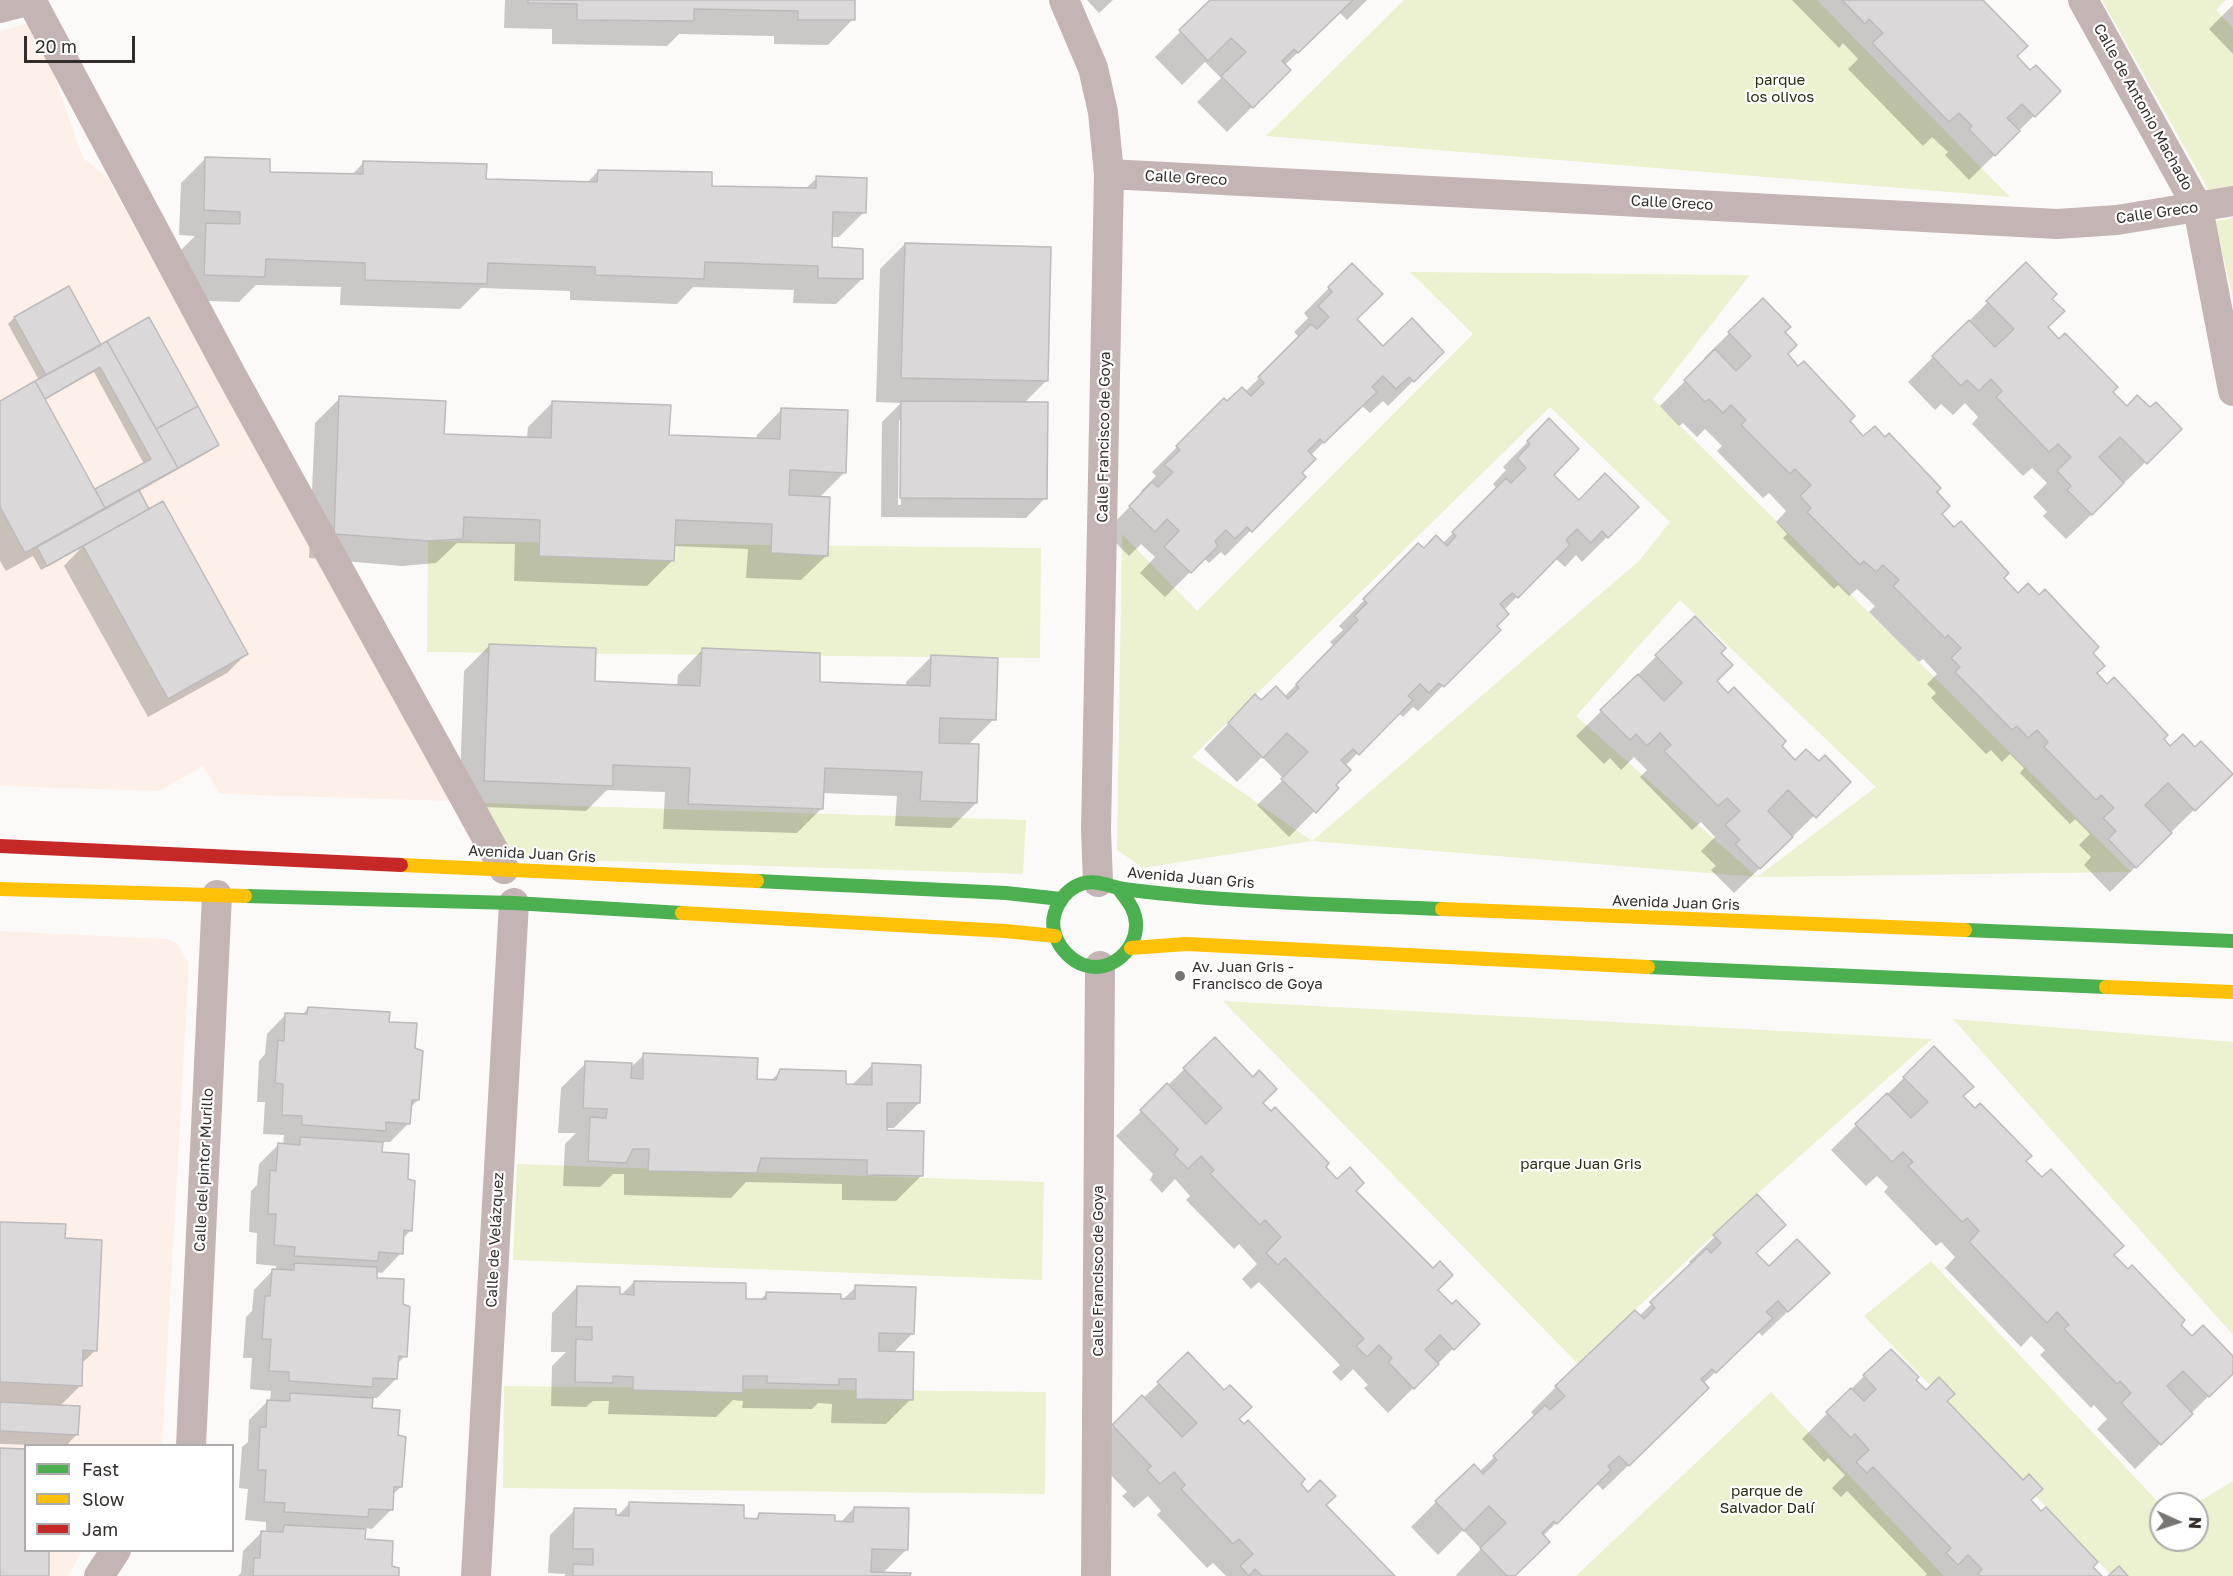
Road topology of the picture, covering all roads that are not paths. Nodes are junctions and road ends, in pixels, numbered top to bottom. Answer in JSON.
{"nodes":[{"id":1,"x":30,"y":0,"type":"edge"},
{"id":2,"x":1064,"y":0,"type":"edge"},
{"id":3,"x":2083,"y":0,"type":"edge"},
{"id":4,"x":0,"y":8,"type":"edge"},
{"id":5,"x":1109,"y":174,"type":"junction"},
{"id":6,"x":2233,"y":201,"type":"edge"},
{"id":7,"x":2198,"y":208,"type":"junction"},
{"id":8,"x":2233,"y":391,"type":"edge"},
{"id":9,"x":0,"y":846,"type":"edge"},
{"id":10,"x":504,"y":869,"type":"junction"},
{"id":11,"x":1108,"y":885,"type":"junction"},
{"id":12,"x":0,"y":888,"type":"edge"},
{"id":13,"x":217,"y":895,"type":"junction"},
{"id":14,"x":1061,"y":899,"type":"junction"},
{"id":15,"x":514,"y":903,"type":"junction"},
{"id":16,"x":1055,"y":936,"type":"junction"},
{"id":17,"x":2233,"y":940,"type":"edge"},
{"id":18,"x":1131,"y":948,"type":"junction"},
{"id":19,"x":1100,"y":966,"type":"junction"},
{"id":20,"x":2233,"y":992,"type":"edge"},
{"id":21,"x":190,"y":1444,"type":"edge"},
{"id":22,"x":115,"y":1552,"type":"edge"},
{"id":23,"x":99,"y":1576,"type":"edge"},
{"id":24,"x":476,"y":1576,"type":"edge"},
{"id":25,"x":1096,"y":1576,"type":"edge"}],
"edges":[{"from":1,"to":4,"type":"street"},
{"from":1,"to":10,"type":"street"},
{"from":2,"to":5,"type":"street","name":"Calle Francisco de Goya"},
{"from":3,"to":7,"type":"street","name":"Calle de Antonio Machado"},
{"from":5,"to":7,"type":"street","name":"Calle Greco"},
{"from":5,"to":11,"type":"street","name":"Calle Francisco de Goya"},
{"from":6,"to":7,"type":"street","name":"Calle Greco"},
{"from":7,"to":8,"type":"street","name":"Calle de Antonio Machado"},
{"from":9,"to":10,"type":"street","name":"Avenida Juan Gris"},
{"from":10,"to":14,"type":"street","name":"Avenida Juan Gris"},
{"from":11,"to":14,"type":"street","name":"Avenida Juan Gris"},
{"from":11,"to":17,"type":"street","name":"Avenida Juan Gris"},
{"from":11,"to":18,"type":"street","name":"Avenida Juan Gris"},
{"from":12,"to":13,"type":"street"},
{"from":13,"to":15,"type":"street"},
{"from":13,"to":21,"type":"street","name":"Calle del pintor Murillo"},
{"from":14,"to":16,"type":"street"},
{"from":15,"to":16,"type":"street"},
{"from":15,"to":24,"type":"street","name":"Calle de Velázquez"},
{"from":16,"to":19,"type":"street"},
{"from":18,"to":19,"type":"street"},
{"from":18,"to":20,"type":"street"},
{"from":19,"to":25,"type":"street","name":"Calle Francisco de Goya"},
{"from":22,"to":23,"type":"street"}]}
